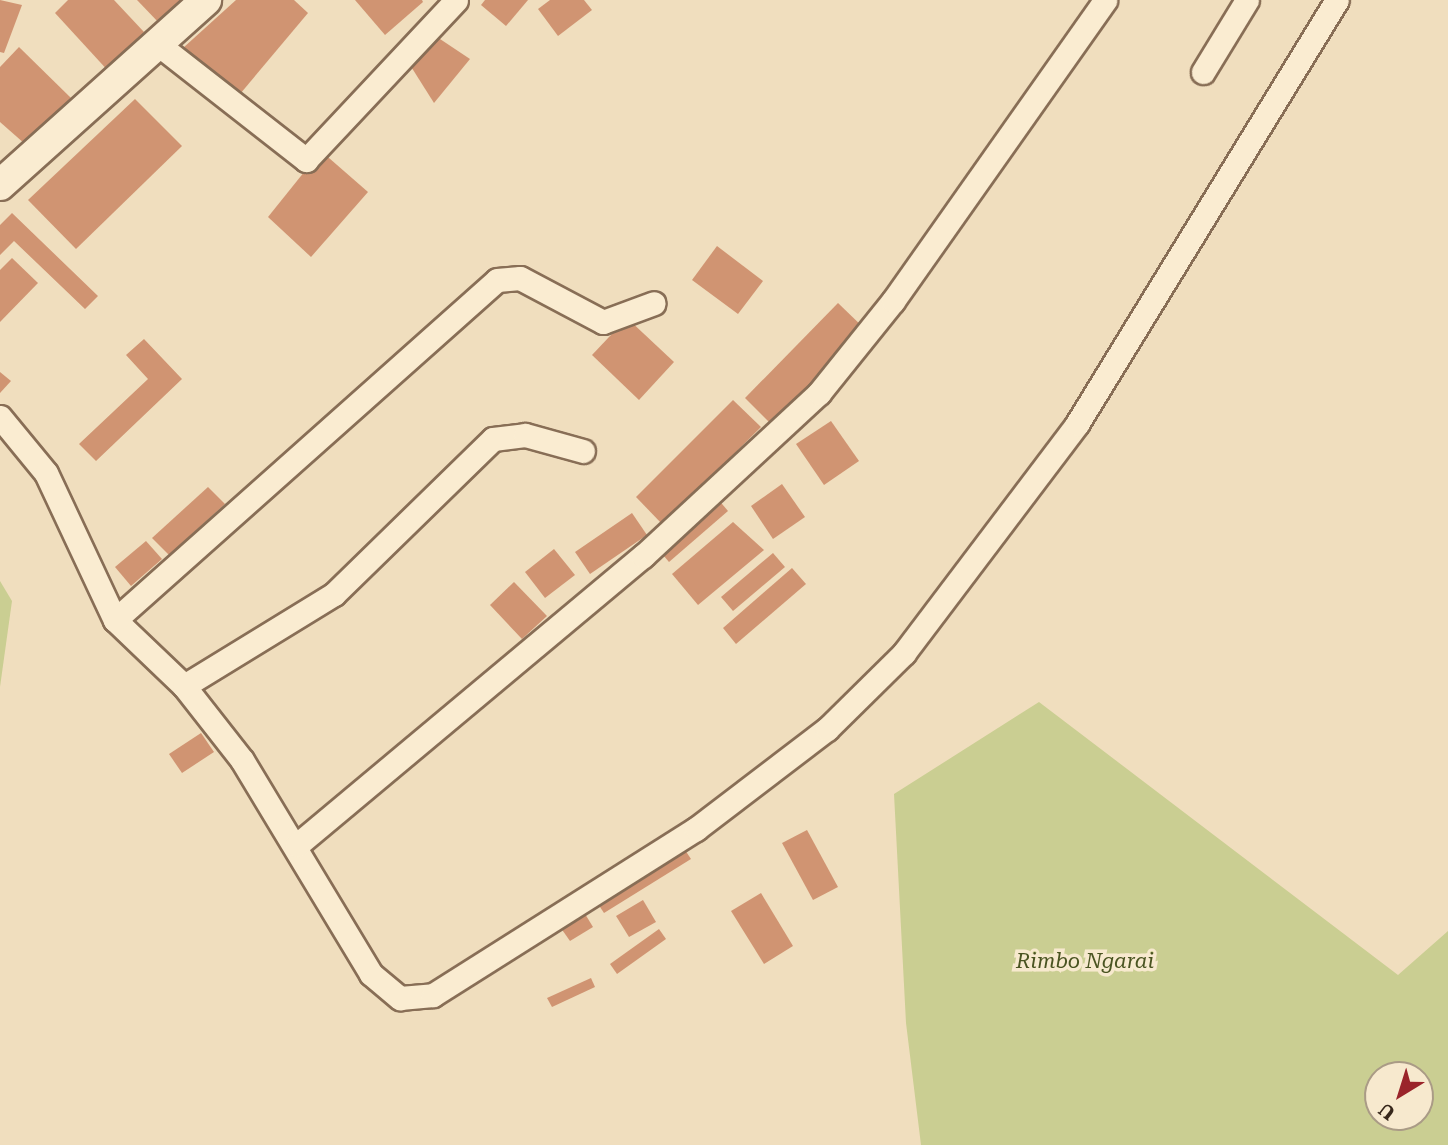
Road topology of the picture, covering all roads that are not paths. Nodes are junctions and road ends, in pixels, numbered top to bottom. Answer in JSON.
{"nodes":[{"id":1,"x":206,"y":0,"type":"edge"},
{"id":2,"x":456,"y":0,"type":"edge"},
{"id":3,"x":1105,"y":0,"type":"edge"},
{"id":4,"x":1247,"y":0,"type":"edge"},
{"id":5,"x":1337,"y":0,"type":"edge"},
{"id":6,"x":159,"y":45,"type":"junction"},
{"id":7,"x":1203,"y":72,"type":"dead end"},
{"id":8,"x":0,"y":185,"type":"edge"},
{"id":9,"x":654,"y":303,"type":"dead end"},
{"id":10,"x":0,"y":417,"type":"edge"},
{"id":11,"x":583,"y":451,"type":"dead end"},
{"id":12,"x":115,"y":620,"type":"junction"},
{"id":13,"x":184,"y":686,"type":"junction"},
{"id":14,"x":297,"y":845,"type":"junction"}],
"edges":[{"from":1,"to":6,"type":"street"},
{"from":2,"to":6,"type":"street"},
{"from":3,"to":14,"type":"street"},
{"from":4,"to":7,"type":"street"},
{"from":5,"to":14,"type":"street"},
{"from":6,"to":8,"type":"street"},
{"from":9,"to":12,"type":"street"},
{"from":10,"to":12,"type":"street"},
{"from":11,"to":13,"type":"street"},
{"from":12,"to":13,"type":"street"},
{"from":13,"to":14,"type":"street"}]}
